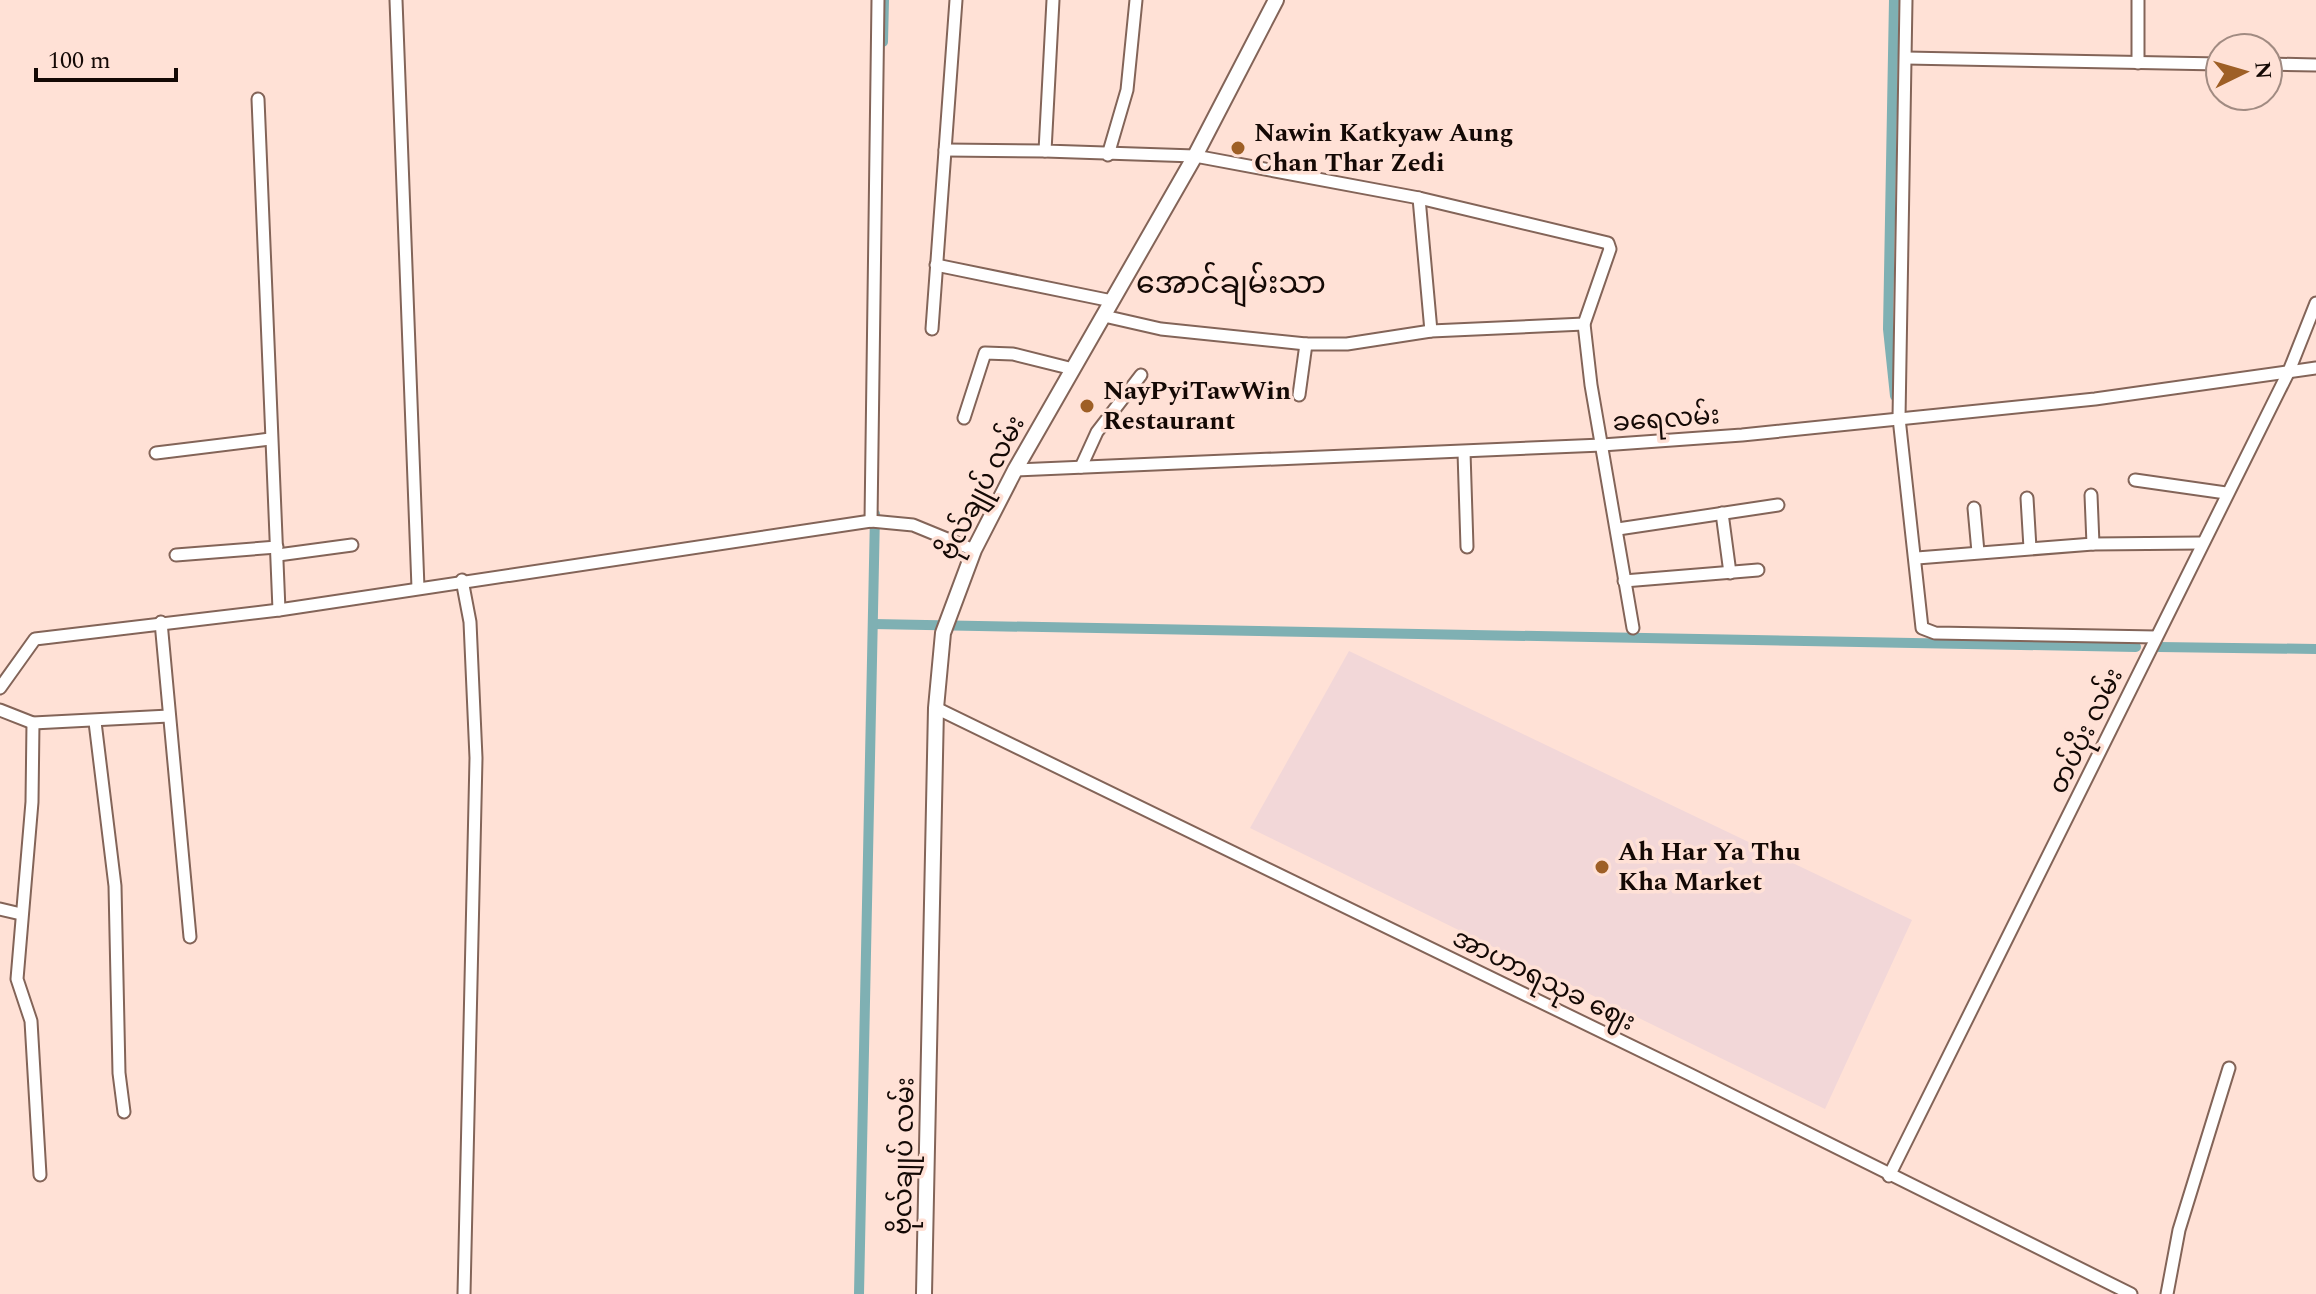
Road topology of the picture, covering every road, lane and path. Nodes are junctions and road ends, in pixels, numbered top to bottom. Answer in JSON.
{"nodes":[{"id":1,"x":396,"y":0,"type":"edge"},
{"id":2,"x":878,"y":0,"type":"edge"},
{"id":3,"x":956,"y":0,"type":"edge"},
{"id":4,"x":1053,"y":0,"type":"edge"},
{"id":5,"x":1136,"y":0,"type":"edge"},
{"id":6,"x":1276,"y":0,"type":"edge"},
{"id":7,"x":1906,"y":0,"type":"edge"},
{"id":8,"x":2138,"y":0,"type":"edge"},
{"id":9,"x":1906,"y":58,"type":"junction"},
{"id":10,"x":2138,"y":63,"type":"junction"},
{"id":11,"x":2204,"y":64,"type":"edge"},
{"id":12,"x":2284,"y":64,"type":"edge"},
{"id":13,"x":2316,"y":65,"type":"edge"},
{"id":14,"x":258,"y":99,"type":"dead end"},
{"id":15,"x":945,"y":150,"type":"junction"},
{"id":16,"x":1045,"y":151,"type":"junction"},
{"id":17,"x":1108,"y":155,"type":"junction"},
{"id":18,"x":1195,"y":156,"type":"junction"},
{"id":19,"x":1419,"y":198,"type":"junction"},
{"id":20,"x":936,"y":265,"type":"junction"},
{"id":21,"x":1112,"y":301,"type":"junction"},
{"id":22,"x":2316,"y":303,"type":"edge"},
{"id":23,"x":1104,"y":316,"type":"junction"},
{"id":24,"x":1584,"y":324,"type":"junction"},
{"id":25,"x":932,"y":329,"type":"dead end"},
{"id":26,"x":1431,"y":331,"type":"junction"},
{"id":27,"x":1306,"y":344,"type":"junction"},
{"id":28,"x":2316,"y":368,"type":"edge"},
{"id":29,"x":1073,"y":369,"type":"junction"},
{"id":30,"x":2289,"y":371,"type":"junction"},
{"id":31,"x":1141,"y":375,"type":"dead end"},
{"id":32,"x":1299,"y":395,"type":"dead end"},
{"id":33,"x":964,"y":418,"type":"dead end"},
{"id":34,"x":1899,"y":418,"type":"junction"},
{"id":35,"x":270,"y":439,"type":"junction"},
{"id":36,"x":1602,"y":445,"type":"junction"},
{"id":37,"x":1464,"y":452,"type":"junction"},
{"id":38,"x":156,"y":453,"type":"dead end"},
{"id":39,"x":1081,"y":467,"type":"junction"},
{"id":40,"x":1015,"y":470,"type":"junction"},
{"id":41,"x":2135,"y":480,"type":"dead end"},
{"id":42,"x":2226,"y":493,"type":"junction"},
{"id":43,"x":2091,"y":495,"type":"dead end"},
{"id":44,"x":2027,"y":498,"type":"dead end"},
{"id":45,"x":1778,"y":505,"type":"dead end"},
{"id":46,"x":1974,"y":508,"type":"dead end"},
{"id":47,"x":1722,"y":513,"type":"junction"},
{"id":48,"x":874,"y":520,"type":"junction"},
{"id":49,"x":1618,"y":529,"type":"junction"},
{"id":50,"x":2201,"y":543,"type":"junction"},
{"id":51,"x":2093,"y":544,"type":"junction"},
{"id":52,"x":352,"y":545,"type":"dead end"},
{"id":53,"x":1467,"y":547,"type":"dead end"},
{"id":54,"x":2030,"y":548,"type":"junction"},
{"id":55,"x":974,"y":550,"type":"junction"},
{"id":56,"x":278,"y":551,"type":"junction"},
{"id":57,"x":1978,"y":552,"type":"junction"},
{"id":58,"x":176,"y":555,"type":"dead end"},
{"id":59,"x":1917,"y":558,"type":"junction"},
{"id":60,"x":1758,"y":570,"type":"dead end"},
{"id":61,"x":1730,"y":573,"type":"junction"},
{"id":62,"x":462,"y":580,"type":"junction"},
{"id":63,"x":1624,"y":581,"type":"junction"},
{"id":64,"x":418,"y":588,"type":"junction"},
{"id":65,"x":279,"y":610,"type":"junction"},
{"id":66,"x":161,"y":622,"type":"junction"},
{"id":67,"x":1633,"y":628,"type":"dead end"},
{"id":68,"x":2156,"y":637,"type":"junction"},
{"id":69,"x":0,"y":688,"type":"edge"},
{"id":70,"x":936,"y":708,"type":"junction"},
{"id":71,"x":0,"y":710,"type":"edge"},
{"id":72,"x":169,"y":716,"type":"junction"},
{"id":73,"x":95,"y":722,"type":"junction"},
{"id":74,"x":33,"y":723,"type":"junction"},
{"id":75,"x":0,"y":909,"type":"edge"},
{"id":76,"x":21,"y":914,"type":"junction"},
{"id":77,"x":190,"y":937,"type":"dead end"},
{"id":78,"x":2229,"y":1068,"type":"dead end"},
{"id":79,"x":124,"y":1112,"type":"dead end"},
{"id":80,"x":40,"y":1175,"type":"dead end"},
{"id":81,"x":1889,"y":1176,"type":"junction"},
{"id":82,"x":464,"y":1294,"type":"edge"},
{"id":83,"x":924,"y":1294,"type":"edge"},
{"id":84,"x":2131,"y":1294,"type":"edge"},
{"id":85,"x":2167,"y":1294,"type":"edge"}],
"edges":[{"from":1,"to":64,"type":"street"},
{"from":2,"to":48,"type":"street"},
{"from":3,"to":15,"type":"street"},
{"from":4,"to":16,"type":"street"},
{"from":5,"to":17,"type":"street"},
{"from":6,"to":18,"type":"main road","name":"ဗိုလ်ချုပ် လမ်း"},
{"from":7,"to":9,"type":"street"},
{"from":8,"to":10,"type":"street"},
{"from":9,"to":10,"type":"street"},
{"from":9,"to":34,"type":"street"},
{"from":10,"to":11,"type":"street"},
{"from":12,"to":13,"type":"street"},
{"from":14,"to":35,"type":"street"},
{"from":15,"to":16,"type":"street"},
{"from":15,"to":20,"type":"street"},
{"from":16,"to":17,"type":"street"},
{"from":17,"to":18,"type":"street"},
{"from":18,"to":19,"type":"street"},
{"from":18,"to":21,"type":"main road","name":"ဗိုလ်ချုပ် လမ်း"},
{"from":19,"to":24,"type":"street"},
{"from":19,"to":26,"type":"street"},
{"from":20,"to":21,"type":"street"},
{"from":20,"to":25,"type":"street"},
{"from":21,"to":23,"type":"main road","name":"ဗိုလ်ချုပ် လမ်း"},
{"from":22,"to":30,"type":"street","name":"တပ်ပိုး လမ်း"},
{"from":23,"to":27,"type":"street"},
{"from":23,"to":29,"type":"main road","name":"ဗိုလ်ချုပ် လမ်း"},
{"from":24,"to":26,"type":"street"},
{"from":24,"to":36,"type":"street"},
{"from":26,"to":27,"type":"street"},
{"from":27,"to":32,"type":"street"},
{"from":28,"to":30,"type":"street","name":"ခရေလမ်း"},
{"from":29,"to":33,"type":"street"},
{"from":29,"to":40,"type":"main road","name":"ဗိုလ်ချုပ် လမ်း"},
{"from":30,"to":34,"type":"street","name":"ခရေလမ်း"},
{"from":30,"to":42,"type":"street","name":"တပ်ပိုး လမ်း"},
{"from":31,"to":39,"type":"street"},
{"from":34,"to":36,"type":"street","name":"ခရေလမ်း"},
{"from":34,"to":59,"type":"street"},
{"from":35,"to":38,"type":"street"},
{"from":35,"to":56,"type":"street"},
{"from":36,"to":37,"type":"street","name":"ခရေလမ်း"},
{"from":36,"to":49,"type":"street"},
{"from":37,"to":39,"type":"street","name":"ခရေလမ်း"},
{"from":37,"to":53,"type":"street"},
{"from":39,"to":40,"type":"street","name":"ခရေလမ်း"},
{"from":40,"to":55,"type":"main road","name":"ဗိုလ်ချုပ် လမ်း"},
{"from":41,"to":42,"type":"street"},
{"from":42,"to":50,"type":"street","name":"တပ်ပိုး လမ်း"},
{"from":43,"to":51,"type":"street"},
{"from":44,"to":54,"type":"street"},
{"from":45,"to":47,"type":"street"},
{"from":46,"to":57,"type":"street"},
{"from":47,"to":49,"type":"street"},
{"from":47,"to":61,"type":"street"},
{"from":48,"to":55,"type":"street"},
{"from":48,"to":62,"type":"street"},
{"from":49,"to":63,"type":"street"},
{"from":50,"to":51,"type":"street"},
{"from":50,"to":68,"type":"street","name":"တပ်ပိုး လမ်း"},
{"from":51,"to":54,"type":"street"},
{"from":52,"to":56,"type":"street"},
{"from":54,"to":57,"type":"street"},
{"from":55,"to":70,"type":"main road","name":"ဗိုလ်ချုပ် လမ်း"},
{"from":56,"to":58,"type":"street"},
{"from":56,"to":65,"type":"street"},
{"from":57,"to":59,"type":"street"},
{"from":59,"to":68,"type":"street"},
{"from":60,"to":61,"type":"street"},
{"from":61,"to":63,"type":"street"},
{"from":62,"to":64,"type":"street"},
{"from":62,"to":82,"type":"street"},
{"from":63,"to":67,"type":"street"},
{"from":64,"to":65,"type":"street"},
{"from":65,"to":66,"type":"street"},
{"from":66,"to":69,"type":"street"},
{"from":66,"to":72,"type":"street"},
{"from":68,"to":81,"type":"street","name":"တပ်ပိုး လမ်း"},
{"from":70,"to":81,"type":"street","name":"အာဟာရသုခ ဈေး"},
{"from":70,"to":83,"type":"main road","name":"ဗိုလ်ချုပ် လမ်း"},
{"from":71,"to":74,"type":"street"},
{"from":72,"to":73,"type":"street"},
{"from":72,"to":77,"type":"street"},
{"from":73,"to":74,"type":"street"},
{"from":73,"to":79,"type":"street"},
{"from":74,"to":76,"type":"street"},
{"from":75,"to":76,"type":"street"},
{"from":76,"to":80,"type":"street"},
{"from":78,"to":85,"type":"street"},
{"from":81,"to":84,"type":"street","name":"အာဟာရသုခ ဈေး"}]}
